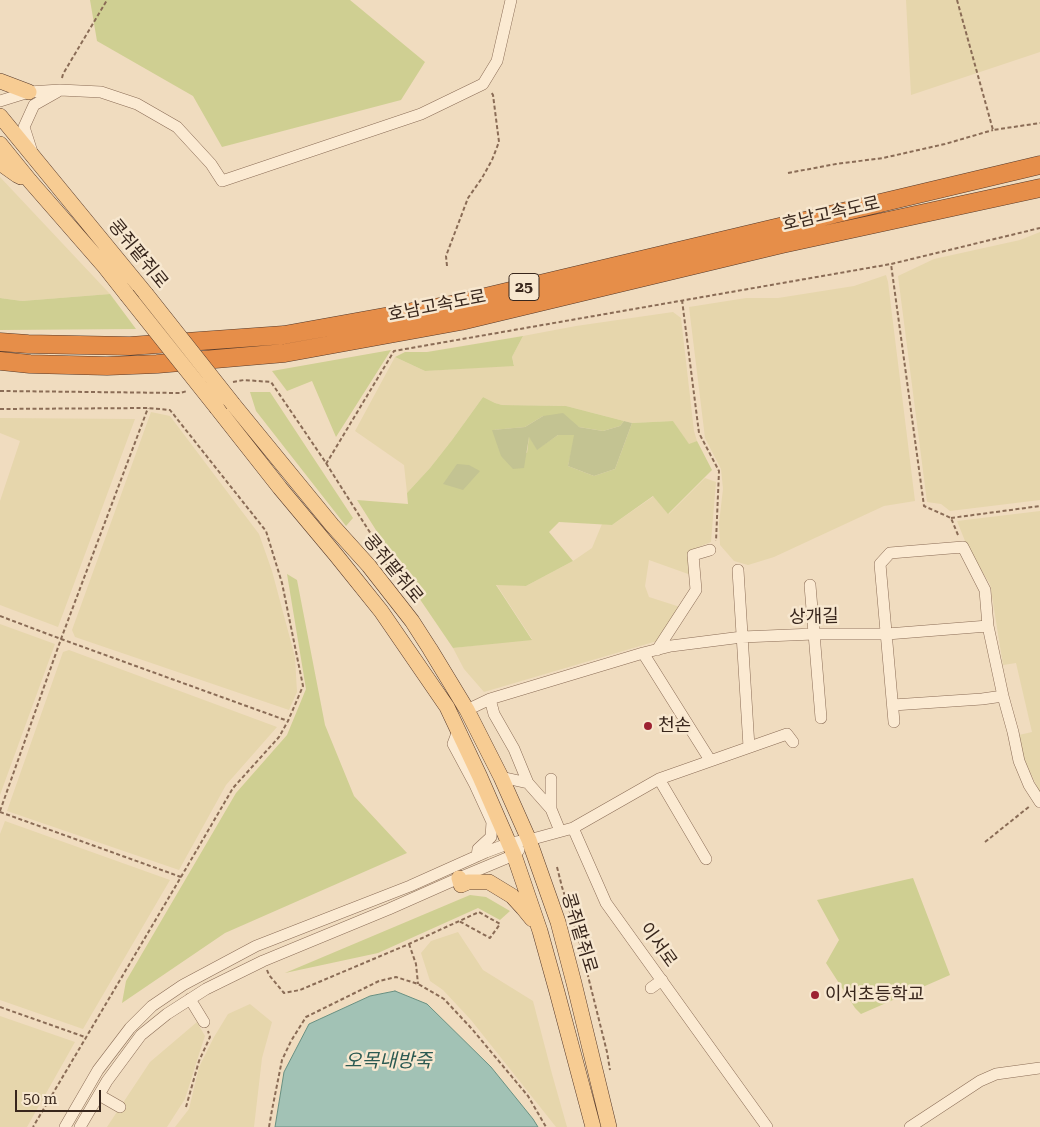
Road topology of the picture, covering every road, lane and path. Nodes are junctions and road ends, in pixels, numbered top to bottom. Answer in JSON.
{"nodes":[{"id":1,"x":107,"y":0,"type":"edge"},
{"id":2,"x":511,"y":0,"type":"edge"},
{"id":3,"x":957,"y":0,"type":"edge"},
{"id":4,"x":0,"y":81,"type":"edge"},
{"id":5,"x":483,"y":84,"type":"junction"},
{"id":6,"x":60,"y":90,"type":"junction"},
{"id":7,"x":28,"y":92,"type":"junction"},
{"id":8,"x":0,"y":101,"type":"edge"},
{"id":9,"x":0,"y":116,"type":"edge"},
{"id":10,"x":1040,"y":123,"type":"edge"},
{"id":11,"x":993,"y":130,"type":"junction"},
{"id":12,"x":0,"y":144,"type":"edge"},
{"id":13,"x":34,"y":156,"type":"junction"},
{"id":14,"x":0,"y":163,"type":"edge"},
{"id":15,"x":1040,"y":165,"type":"edge"},
{"id":16,"x":788,"y":173,"type":"dead end"},
{"id":17,"x":30,"y":181,"type":"junction"},
{"id":18,"x":1040,"y":188,"type":"edge"},
{"id":19,"x":1040,"y":228,"type":"edge"},
{"id":20,"x":891,"y":264,"type":"junction"},
{"id":21,"x":446,"y":266,"type":"dead end"},
{"id":22,"x":682,"y":300,"type":"junction"},
{"id":23,"x":0,"y":342,"type":"edge"},
{"id":24,"x":0,"y":361,"type":"edge"},
{"id":25,"x":148,"y":408,"type":"junction"},
{"id":26,"x":0,"y":409,"type":"edge"},
{"id":27,"x":326,"y":464,"type":"dead end"},
{"id":28,"x":1040,"y":506,"type":"edge"},
{"id":29,"x":951,"y":518,"type":"junction"},
{"id":30,"x":963,"y":547,"type":"junction"},
{"id":31,"x":710,"y":550,"type":"joint"},
{"id":32,"x":738,"y":570,"type":"dead end"},
{"id":33,"x":810,"y":585,"type":"dead end"},
{"id":34,"x":0,"y":616,"type":"edge"},
{"id":35,"x":988,"y":626,"type":"junction"},
{"id":36,"x":814,"y":634,"type":"junction"},
{"id":37,"x":887,"y":634,"type":"junction"},
{"id":38,"x":742,"y":637,"type":"junction"},
{"id":39,"x":61,"y":639,"type":"junction"},
{"id":40,"x":658,"y":650,"type":"junction"},
{"id":41,"x":643,"y":653,"type":"junction"},
{"id":42,"x":1003,"y":696,"type":"junction"},
{"id":43,"x":490,"y":699,"type":"junction"},
{"id":44,"x":893,"y":705,"type":"junction"},
{"id":45,"x":467,"y":710,"type":"junction"},
{"id":46,"x":821,"y":718,"type":"dead end"},
{"id":47,"x":288,"y":721,"type":"junction"},
{"id":48,"x":894,"y":722,"type":"dead end"},
{"id":49,"x":458,"y":731,"type":"junction"},
{"id":50,"x":793,"y":742,"type":"dead end"},
{"id":51,"x":749,"y":747,"type":"junction"},
{"id":52,"x":710,"y":760,"type":"junction"},
{"id":53,"x":501,"y":777,"type":"junction"},
{"id":54,"x":551,"y":779,"type":"dead end"},
{"id":55,"x":659,"y":779,"type":"junction"},
{"id":56,"x":528,"y":783,"type":"junction"},
{"id":57,"x":1039,"y":801,"type":"edge"},
{"id":58,"x":551,"y":809,"type":"junction"},
{"id":59,"x":0,"y":812,"type":"edge"},
{"id":60,"x":573,"y":828,"type":"junction"},
{"id":61,"x":560,"y":831,"type":"junction"},
{"id":62,"x":529,"y":840,"type":"junction"},
{"id":63,"x":985,"y":842,"type":"dead end"},
{"id":64,"x":512,"y":849,"type":"junction"},
{"id":65,"x":478,"y":856,"type":"junction"},
{"id":66,"x":706,"y":859,"type":"dead end"},
{"id":67,"x":181,"y":878,"type":"junction"},
{"id":68,"x":458,"y":878,"type":"junction"},
{"id":69,"x":459,"y":921,"type":"junction"},
{"id":70,"x":540,"y":931,"type":"junction"},
{"id":71,"x":283,"y":935,"type":"junction"},
{"id":72,"x":409,"y":944,"type":"junction"},
{"id":73,"x":289,"y":951,"type":"junction"},
{"id":74,"x":264,"y":961,"type":"junction"},
{"id":75,"x":662,"y":980,"type":"junction"},
{"id":76,"x":418,"y":984,"type":"junction"},
{"id":77,"x":651,"y":988,"type":"dead end"},
{"id":78,"x":190,"y":999,"type":"junction"},
{"id":79,"x":0,"y":1007,"type":"edge"},
{"id":80,"x":204,"y":1022,"type":"joint"},
{"id":81,"x":86,"y":1037,"type":"junction"},
{"id":82,"x":1040,"y":1068,"type":"edge"},
{"id":83,"x":99,"y":1095,"type":"junction"},
{"id":84,"x":120,"y":1107,"type":"dead end"},
{"id":85,"x":186,"y":1107,"type":"dead end"},
{"id":86,"x":760,"y":1123,"type":"edge"},
{"id":87,"x":33,"y":1127,"type":"edge"},
{"id":88,"x":65,"y":1127,"type":"edge"},
{"id":89,"x":80,"y":1127,"type":"edge"},
{"id":90,"x":270,"y":1127,"type":"edge"},
{"id":91,"x":546,"y":1127,"type":"edge"},
{"id":92,"x":593,"y":1127,"type":"edge"},
{"id":93,"x":609,"y":1127,"type":"edge"},
{"id":94,"x":910,"y":1127,"type":"edge"}],
"edges":[{"from":1,"to":6,"type":"path"},
{"from":2,"to":5,"type":"street"},
{"from":3,"to":11,"type":"path"},
{"from":4,"to":7,"type":"main road"},
{"from":5,"to":6,"type":"street"},
{"from":5,"to":21,"type":"path"},
{"from":6,"to":7,"type":"street"},
{"from":6,"to":13,"type":"street"},
{"from":7,"to":8,"type":"street"},
{"from":9,"to":13,"type":"main road","name":"콩쥐팥쥐로"},
{"from":10,"to":11,"type":"path"},
{"from":11,"to":16,"type":"path"},
{"from":12,"to":17,"type":"main road","name":"콩쥐팥쥐로"},
{"from":13,"to":45,"type":"main road","name":"콩쥐팥쥐로","bridge":true},
{"from":14,"to":17,"type":"main road"},
{"from":15,"to":23,"type":"highway","name":"호남고속도로","number":"25"},
{"from":17,"to":49,"type":"main road","name":"콩쥐팥쥐로","bridge":true},
{"from":18,"to":24,"type":"highway","name":"호남고속도로","number":"25"},
{"from":19,"to":20,"type":"path"},
{"from":20,"to":22,"type":"path"},
{"from":20,"to":29,"type":"path"},
{"from":22,"to":27,"type":"path"},
{"from":22,"to":31,"type":"path"},
{"from":25,"to":26,"type":"path"},
{"from":25,"to":39,"type":"path"},
{"from":25,"to":47,"type":"path"},
{"from":28,"to":29,"type":"path"},
{"from":29,"to":30,"type":"path"},
{"from":30,"to":35,"type":"street"},
{"from":30,"to":37,"type":"street"},
{"from":31,"to":40,"type":"street"},
{"from":32,"to":38,"type":"street"},
{"from":33,"to":36,"type":"street"},
{"from":34,"to":39,"type":"path"},
{"from":35,"to":37,"type":"street","name":"상개길"},
{"from":35,"to":42,"type":"street"},
{"from":36,"to":37,"type":"street","name":"상개길"},
{"from":36,"to":38,"type":"street","name":"상개길"},
{"from":36,"to":46,"type":"street"},
{"from":37,"to":44,"type":"street"},
{"from":38,"to":40,"type":"street","name":"상개길"},
{"from":38,"to":51,"type":"street"},
{"from":39,"to":47,"type":"path"},
{"from":39,"to":59,"type":"path"},
{"from":40,"to":41,"type":"street","name":"상개길"},
{"from":41,"to":43,"type":"street","name":"상개길"},
{"from":41,"to":52,"type":"street"},
{"from":42,"to":44,"type":"street"},
{"from":42,"to":57,"type":"street"},
{"from":43,"to":45,"type":"street","name":"상개길"},
{"from":43,"to":56,"type":"street"},
{"from":44,"to":48,"type":"street"},
{"from":45,"to":53,"type":"main road","name":"콩쥐팥쥐로"},
{"from":47,"to":67,"type":"path"},
{"from":49,"to":64,"type":"main road","name":"콩쥐팥쥐로"},
{"from":49,"to":65,"type":"street"},
{"from":50,"to":51,"type":"street"},
{"from":51,"to":52,"type":"street"},
{"from":52,"to":55,"type":"street"},
{"from":53,"to":56,"type":"street"},
{"from":53,"to":62,"type":"main road","name":"콩쥐팥쥐로"},
{"from":54,"to":58,"type":"street"},
{"from":55,"to":60,"type":"street"},
{"from":55,"to":66,"type":"street"},
{"from":56,"to":58,"type":"street"},
{"from":57,"to":63,"type":"path"},
{"from":58,"to":61,"type":"street"},
{"from":59,"to":67,"type":"path"},
{"from":60,"to":61,"type":"street"},
{"from":60,"to":75,"type":"street","name":"이서로"},
{"from":61,"to":62,"type":"street"},
{"from":62,"to":64,"type":"street"},
{"from":62,"to":93,"type":"main road","name":"콩쥐팥쥐로"},
{"from":64,"to":65,"type":"street"},
{"from":64,"to":68,"type":"street"},
{"from":64,"to":70,"type":"main road","name":"콩쥐팥쥐로"},
{"from":65,"to":71,"type":"street"},
{"from":67,"to":81,"type":"path"},
{"from":68,"to":70,"type":"main road"},
{"from":68,"to":73,"type":"street"},
{"from":69,"to":69,"type":"path"},
{"from":69,"to":72,"type":"path"},
{"from":70,"to":92,"type":"main road","name":"콩쥐팥쥐로"},
{"from":71,"to":73,"type":"street"},
{"from":71,"to":88,"type":"street"},
{"from":72,"to":74,"type":"path"},
{"from":72,"to":76,"type":"path"},
{"from":73,"to":74,"type":"street"},
{"from":74,"to":78,"type":"street"},
{"from":75,"to":77,"type":"street"},
{"from":75,"to":86,"type":"street","name":"이서로"},
{"from":76,"to":90,"type":"path"},
{"from":76,"to":91,"type":"path"},
{"from":78,"to":80,"type":"street"},
{"from":78,"to":83,"type":"street"},
{"from":79,"to":81,"type":"path"},
{"from":80,"to":85,"type":"path"},
{"from":81,"to":87,"type":"path"},
{"from":82,"to":94,"type":"street"},
{"from":83,"to":84,"type":"street"},
{"from":83,"to":89,"type":"street"}]}
